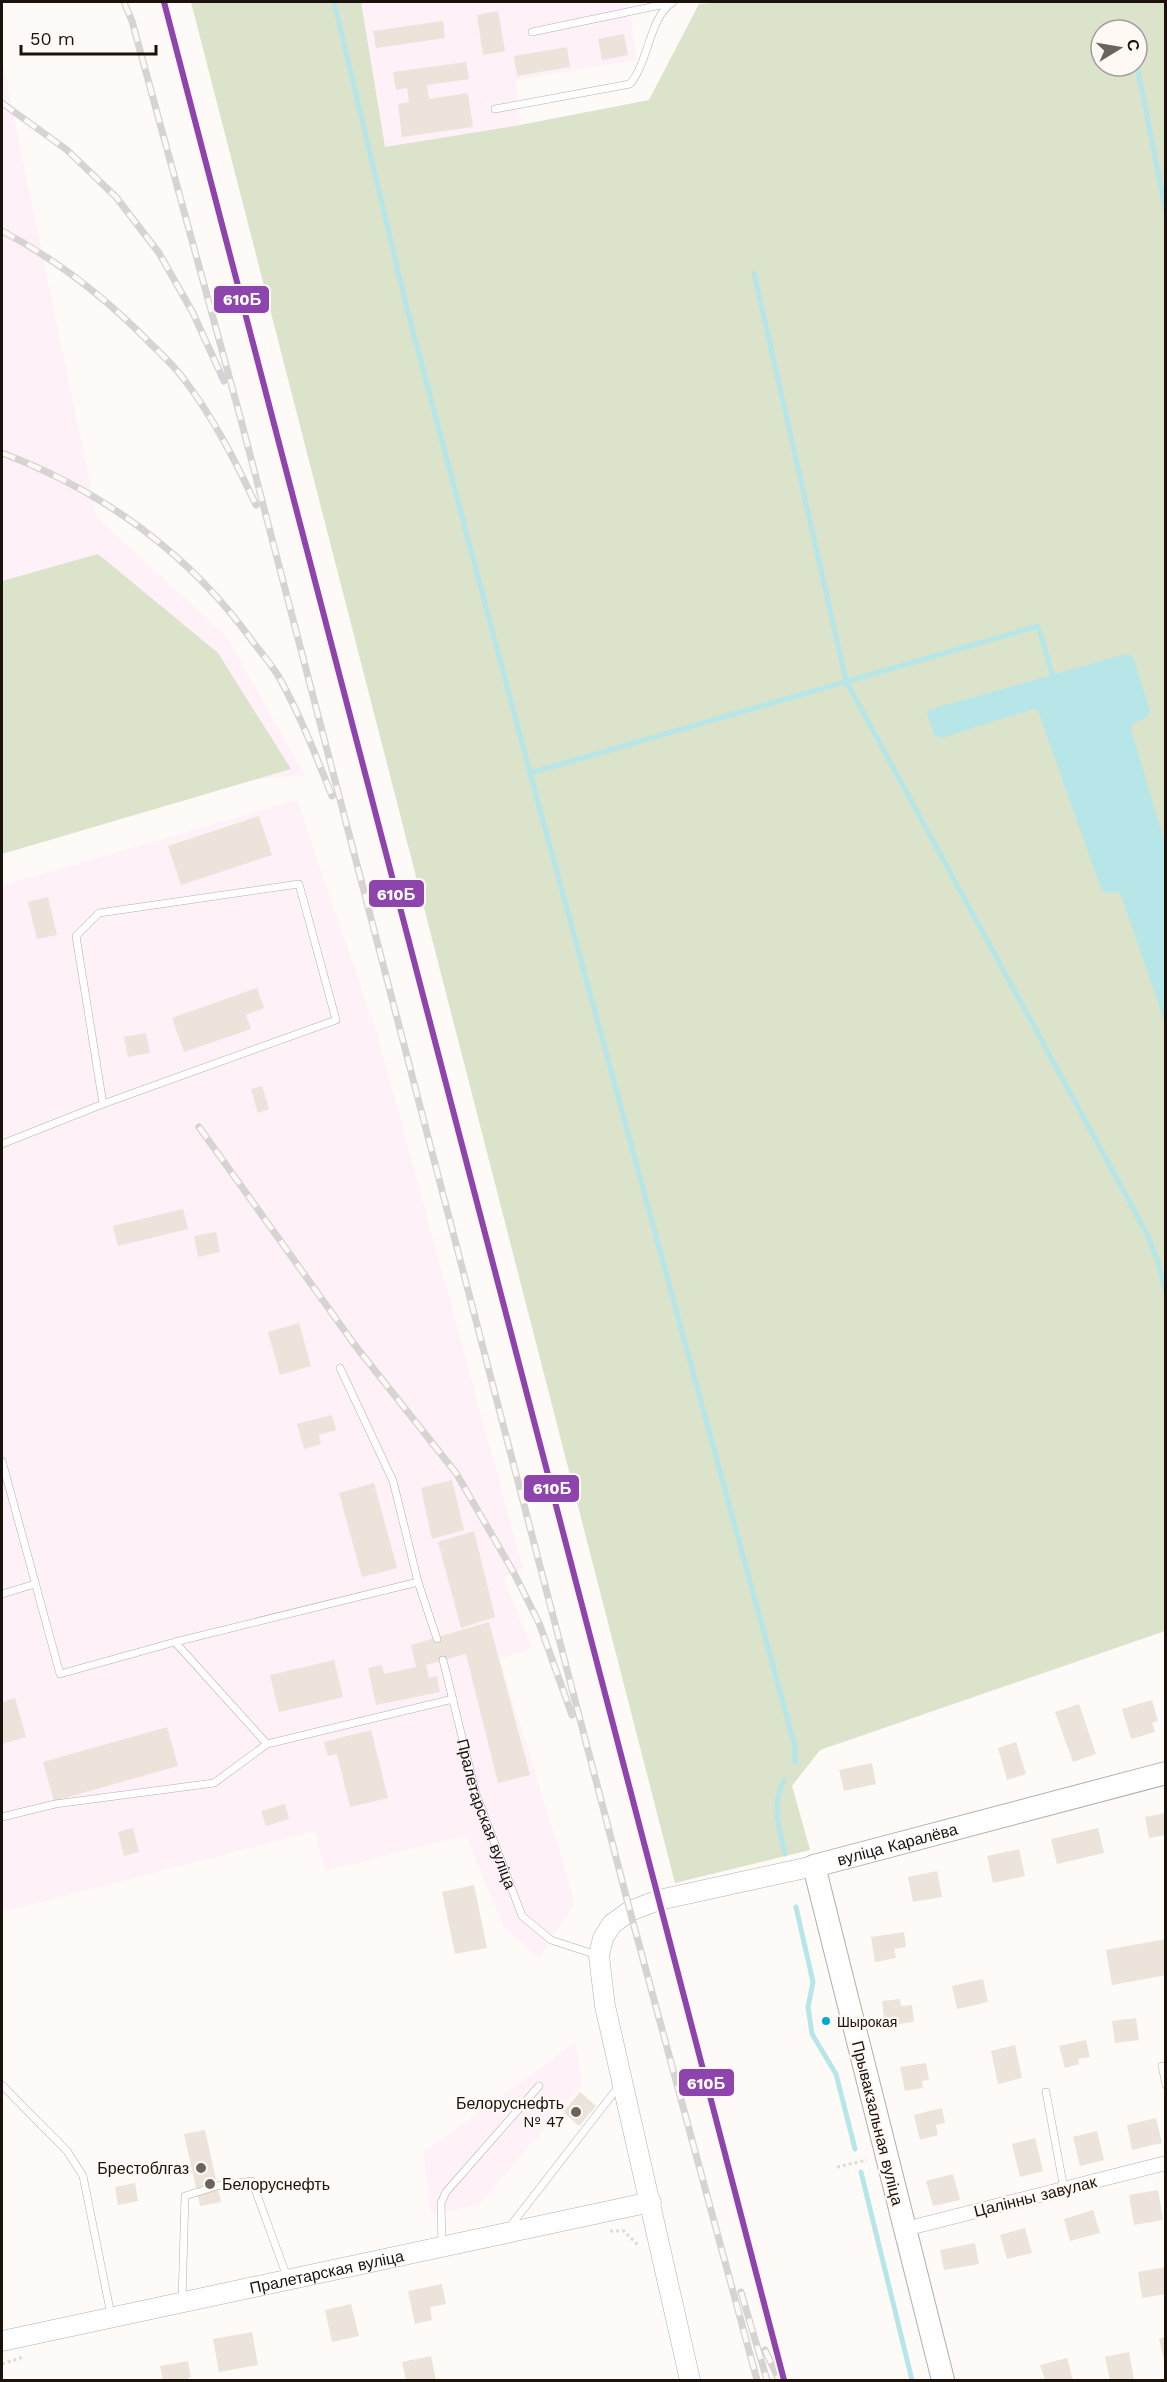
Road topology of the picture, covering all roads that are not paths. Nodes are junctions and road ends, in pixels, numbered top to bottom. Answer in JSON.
{"nodes":[{"id":1,"x":672,"y":2,"type":"edge"},
{"id":2,"x":532,"y":32,"type":"dead end"},
{"id":3,"x":495,"y":109,"type":"dead end"},
{"id":4,"x":103,"y":1104,"type":"junction"},
{"id":5,"x":2,"y":1144,"type":"edge"},
{"id":6,"x":340,"y":1368,"type":"dead end"},
{"id":7,"x":2,"y":1461,"type":"edge"},
{"id":8,"x":418,"y":1582,"type":"junction"},
{"id":9,"x":35,"y":1584,"type":"junction"},
{"id":10,"x":2,"y":1594,"type":"edge"},
{"id":11,"x":437,"y":1639,"type":"dead end"},
{"id":12,"x":175,"y":1642,"type":"junction"},
{"id":13,"x":443,"y":1660,"type":"dead end"},
{"id":14,"x":453,"y":1699,"type":"junction"},
{"id":15,"x":267,"y":1744,"type":"junction"},
{"id":16,"x":1166,"y":1773,"type":"edge"},
{"id":17,"x":2,"y":1817,"type":"edge"},
{"id":18,"x":814,"y":1866,"type":"junction"},
{"id":19,"x":599,"y":1956,"type":"junction"},
{"id":20,"x":1162,"y":2066,"type":"dead end"},
{"id":21,"x":623,"y":2082,"type":"junction"},
{"id":22,"x":2,"y":2085,"type":"edge"},
{"id":23,"x":1166,"y":2085,"type":"edge"},
{"id":24,"x":539,"y":2086,"type":"dead end"},
{"id":25,"x":1046,"y":2092,"type":"dead end"},
{"id":26,"x":1166,"y":2163,"type":"edge"},
{"id":27,"x":1064,"y":2189,"type":"junction"},
{"id":28,"x":651,"y":2202,"type":"junction"},
{"id":29,"x":905,"y":2229,"type":"junction"},
{"id":30,"x":505,"y":2233,"type":"junction"},
{"id":31,"x":442,"y":2246,"type":"junction"},
{"id":32,"x":288,"y":2278,"type":"junction"},
{"id":33,"x":182,"y":2301,"type":"junction"},
{"id":34,"x":112,"y":2317,"type":"junction"},
{"id":35,"x":2,"y":2341,"type":"edge"},
{"id":36,"x":690,"y":2380,"type":"edge"},
{"id":37,"x":943,"y":2380,"type":"edge"}],
"edges":[{"from":1,"to":2,"type":"lane"},
{"from":1,"to":3,"type":"lane"},
{"from":4,"to":4,"type":"lane"},
{"from":4,"to":5,"type":"lane"},
{"from":6,"to":8,"type":"lane"},
{"from":7,"to":9,"type":"lane"},
{"from":8,"to":11,"type":"lane"},
{"from":8,"to":12,"type":"lane"},
{"from":9,"to":10,"type":"lane"},
{"from":9,"to":12,"type":"lane"},
{"from":12,"to":15,"type":"lane"},
{"from":13,"to":14,"type":"lane","name":"Пралетарская вуліца"},
{"from":14,"to":15,"type":"lane"},
{"from":14,"to":19,"type":"lane","name":"Пралетарская вуліца"},
{"from":15,"to":17,"type":"lane"},
{"from":16,"to":18,"type":"main road","name":"вуліца Каралёва"},
{"from":18,"to":19,"type":"main road","name":"вуліца Каралёва"},
{"from":18,"to":29,"type":"main road","name":"Прывакзальная вуліца"},
{"from":19,"to":21,"type":"main road"},
{"from":20,"to":23,"type":"lane"},
{"from":21,"to":28,"type":"main road"},
{"from":21,"to":30,"type":"lane"},
{"from":22,"to":34,"type":"lane"},
{"from":24,"to":31,"type":"lane"},
{"from":25,"to":27,"type":"lane"},
{"from":26,"to":27,"type":"street","name":"Цалінны завулак"},
{"from":27,"to":29,"type":"street","name":"Цалінны завулак"},
{"from":28,"to":30,"type":"main road","name":"Пралетарская вуліца"},
{"from":28,"to":36,"type":"main road"},
{"from":29,"to":37,"type":"main road","name":"Прывакзальная вуліца"},
{"from":30,"to":31,"type":"main road","name":"Пралетарская вуліца"},
{"from":31,"to":32,"type":"main road","name":"Пралетарская вуліца"},
{"from":32,"to":33,"type":"main road","name":"Пралетарская вуліца"},
{"from":32,"to":33,"type":"lane"},
{"from":33,"to":34,"type":"main road","name":"Пралетарская вуліца"},
{"from":34,"to":35,"type":"main road","name":"Пралетарская вуліца"}]}
